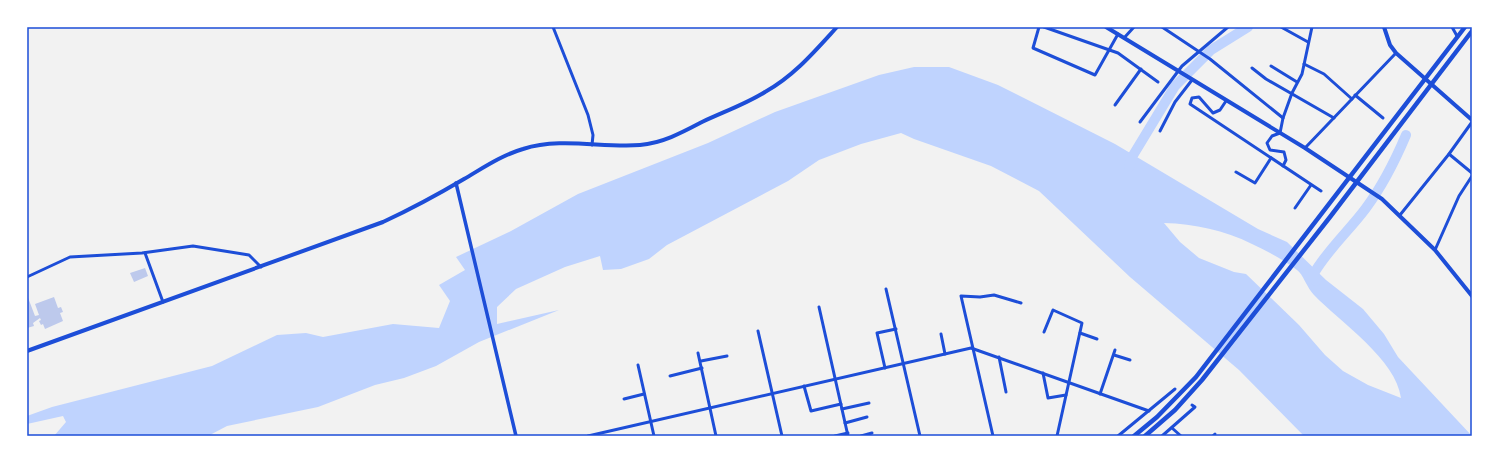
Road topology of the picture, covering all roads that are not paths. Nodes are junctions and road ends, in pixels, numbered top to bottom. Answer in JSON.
{"nodes":[{"id":1,"x":553,"y":27,"type":"edge"},
{"id":2,"x":837,"y":27,"type":"edge"},
{"id":3,"x":1039,"y":27,"type":"edge"},
{"id":4,"x":1044,"y":27,"type":"edge"},
{"id":5,"x":1106,"y":27,"type":"edge"},
{"id":6,"x":1134,"y":27,"type":"edge"},
{"id":7,"x":1162,"y":27,"type":"edge"},
{"id":8,"x":1170,"y":27,"type":"edge"},
{"id":9,"x":1228,"y":27,"type":"edge"},
{"id":10,"x":1281,"y":27,"type":"edge"},
{"id":11,"x":1312,"y":27,"type":"edge"},
{"id":12,"x":1384,"y":27,"type":"edge"},
{"id":13,"x":1452,"y":27,"type":"edge"},
{"id":14,"x":1465,"y":27,"type":"edge"},
{"id":15,"x":1166,"y":30,"type":"junction"},
{"id":16,"x":1472,"y":31,"type":"edge"},
{"id":17,"x":1118,"y":34,"type":"junction"},
{"id":18,"x":1457,"y":36,"type":"junction"},
{"id":19,"x":1124,"y":38,"type":"junction"},
{"id":20,"x":1308,"y":42,"type":"junction"},
{"id":21,"x":1108,"y":49,"type":"junction"},
{"id":22,"x":1198,"y":52,"type":"junction"},
{"id":23,"x":1396,"y":54,"type":"junction"},
{"id":24,"x":1304,"y":64,"type":"junction"},
{"id":25,"x":1271,"y":66,"type":"dead end"},
{"id":26,"x":1252,"y":68,"type":"dead end"},
{"id":27,"x":1141,"y":69,"type":"junction"},
{"id":28,"x":1179,"y":70,"type":"junction"},
{"id":29,"x":1425,"y":78,"type":"junction"},
{"id":30,"x":1191,"y":79,"type":"junction"},
{"id":31,"x":1158,"y":82,"type":"dead end"},
{"id":32,"x":1297,"y":82,"type":"junction"},
{"id":33,"x":1432,"y":84,"type":"junction"},
{"id":34,"x":1292,"y":93,"type":"junction"},
{"id":35,"x":1355,"y":95,"type":"junction"},
{"id":36,"x":1352,"y":99,"type":"junction"},
{"id":37,"x":1226,"y":101,"type":"junction"},
{"id":38,"x":1115,"y":105,"type":"dead end"},
{"id":39,"x":1283,"y":118,"type":"junction"},
{"id":40,"x":1334,"y":118,"type":"junction"},
{"id":41,"x":1383,"y":118,"type":"dead end"},
{"id":42,"x":1471,"y":119,"type":"edge"},
{"id":43,"x":1140,"y":122,"type":"dead end"},
{"id":44,"x":1160,"y":131,"type":"dead end"},
{"id":45,"x":1280,"y":133,"type":"junction"},
{"id":46,"x":592,"y":145,"type":"junction"},
{"id":47,"x":1305,"y":148,"type":"junction"},
{"id":48,"x":1449,"y":154,"type":"junction"},
{"id":49,"x":1271,"y":158,"type":"junction"},
{"id":50,"x":1283,"y":166,"type":"junction"},
{"id":51,"x":1236,"y":172,"type":"dead end"},
{"id":52,"x":1472,"y":172,"type":"edge"},
{"id":53,"x":1472,"y":176,"type":"edge"},
{"id":54,"x":1349,"y":177,"type":"junction"},
{"id":55,"x":1357,"y":182,"type":"junction"},
{"id":56,"x":456,"y":184,"type":"junction"},
{"id":57,"x":1311,"y":185,"type":"junction"},
{"id":58,"x":1321,"y":192,"type":"dead end"},
{"id":59,"x":1295,"y":208,"type":"dead end"},
{"id":60,"x":1400,"y":215,"type":"junction"},
{"id":61,"x":1435,"y":250,"type":"junction"},
{"id":62,"x":145,"y":253,"type":"junction"},
{"id":63,"x":261,"y":267,"type":"junction"},
{"id":64,"x":27,"y":278,"type":"edge"},
{"id":65,"x":886,"y":289,"type":"dead end"},
{"id":66,"x":1472,"y":296,"type":"edge"},
{"id":67,"x":163,"y":302,"type":"junction"},
{"id":68,"x":1021,"y":303,"type":"dead end"},
{"id":69,"x":819,"y":307,"type":"dead end"},
{"id":70,"x":896,"y":328,"type":"junction"},
{"id":71,"x":758,"y":331,"type":"dead end"},
{"id":72,"x":1044,"y":332,"type":"dead end"},
{"id":73,"x":1080,"y":332,"type":"junction"},
{"id":74,"x":941,"y":334,"type":"dead end"},
{"id":75,"x":1097,"y":339,"type":"dead end"},
{"id":76,"x":972,"y":348,"type":"junction"},
{"id":77,"x":1116,"y":350,"type":"dead end"},
{"id":78,"x":27,"y":351,"type":"edge"},
{"id":79,"x":698,"y":353,"type":"dead end"},
{"id":80,"x":945,"y":354,"type":"junction"},
{"id":81,"x":1114,"y":355,"type":"junction"},
{"id":82,"x":726,"y":356,"type":"dead end"},
{"id":83,"x":999,"y":356,"type":"junction"},
{"id":84,"x":1130,"y":360,"type":"dead end"},
{"id":85,"x":701,"y":361,"type":"junction"},
{"id":86,"x":904,"y":364,"type":"junction"},
{"id":87,"x":638,"y":365,"type":"dead end"},
{"id":88,"x":702,"y":368,"type":"junction"},
{"id":89,"x":885,"y":368,"type":"junction"},
{"id":90,"x":1043,"y":373,"type":"junction"},
{"id":91,"x":670,"y":376,"type":"dead end"},
{"id":92,"x":836,"y":380,"type":"junction"},
{"id":93,"x":1069,"y":383,"type":"junction"},
{"id":94,"x":804,"y":386,"type":"junction"},
{"id":95,"x":1175,"y":389,"type":"dead end"},
{"id":96,"x":1006,"y":392,"type":"dead end"},
{"id":97,"x":644,"y":394,"type":"junction"},
{"id":98,"x":772,"y":394,"type":"junction"},
{"id":99,"x":1066,"y":394,"type":"junction"},
{"id":100,"x":1100,"y":394,"type":"junction"},
{"id":101,"x":624,"y":399,"type":"dead end"},
{"id":102,"x":870,"y":403,"type":"dead end"},
{"id":103,"x":841,"y":404,"type":"junction"},
{"id":104,"x":1192,"y":405,"type":"dead end"},
{"id":105,"x":710,"y":408,"type":"junction"},
{"id":106,"x":842,"y":408,"type":"junction"},
{"id":107,"x":1149,"y":411,"type":"junction"},
{"id":108,"x":867,"y":417,"type":"dead end"},
{"id":109,"x":650,"y":421,"type":"junction"},
{"id":110,"x":845,"y":423,"type":"junction"},
{"id":111,"x":1172,"y":428,"type":"junction"},
{"id":112,"x":872,"y":433,"type":"dead end"},
{"id":113,"x":848,"y":435,"type":"edge"},
{"id":114,"x":516,"y":436,"type":"edge"},
{"id":115,"x":588,"y":436,"type":"edge"},
{"id":116,"x":654,"y":436,"type":"edge"},
{"id":117,"x":716,"y":436,"type":"edge"},
{"id":118,"x":782,"y":436,"type":"edge"},
{"id":119,"x":835,"y":436,"type":"edge"},
{"id":120,"x":860,"y":436,"type":"edge"},
{"id":121,"x":920,"y":436,"type":"edge"},
{"id":122,"x":993,"y":436,"type":"edge"},
{"id":123,"x":1057,"y":436,"type":"edge"},
{"id":124,"x":1118,"y":436,"type":"edge"},
{"id":125,"x":1134,"y":436,"type":"edge"},
{"id":126,"x":1145,"y":436,"type":"edge"},
{"id":127,"x":1162,"y":436,"type":"edge"},
{"id":128,"x":1181,"y":436,"type":"edge"}],
"edges":[{"from":1,"to":46,"type":"street"},
{"from":2,"to":46,"type":"main road"},
{"from":3,"to":21,"type":"street"},
{"from":4,"to":21,"type":"street"},
{"from":5,"to":17,"type":"main road"},
{"from":6,"to":19,"type":"street"},
{"from":7,"to":15,"type":"street"},
{"from":8,"to":15,"type":"street"},
{"from":9,"to":22,"type":"street"},
{"from":10,"to":20,"type":"street"},
{"from":11,"to":20,"type":"street"},
{"from":12,"to":23,"type":"main road"},
{"from":13,"to":18,"type":"street"},
{"from":14,"to":18,"type":"highway"},
{"from":15,"to":22,"type":"street"},
{"from":16,"to":33,"type":"highway"},
{"from":17,"to":19,"type":"main road"},
{"from":17,"to":21,"type":"street"},
{"from":18,"to":29,"type":"highway"},
{"from":19,"to":28,"type":"main road"},
{"from":20,"to":24,"type":"street"},
{"from":21,"to":27,"type":"street"},
{"from":22,"to":28,"type":"street"},
{"from":22,"to":39,"type":"street"},
{"from":23,"to":29,"type":"main road"},
{"from":23,"to":35,"type":"street"},
{"from":24,"to":32,"type":"street"},
{"from":24,"to":36,"type":"street"},
{"from":25,"to":32,"type":"street"},
{"from":26,"to":34,"type":"street"},
{"from":27,"to":31,"type":"street"},
{"from":27,"to":38,"type":"street"},
{"from":28,"to":30,"type":"main road"},
{"from":28,"to":43,"type":"street"},
{"from":29,"to":33,"type":"main road"},
{"from":29,"to":54,"type":"highway"},
{"from":30,"to":37,"type":"main road"},
{"from":30,"to":44,"type":"street"},
{"from":32,"to":34,"type":"street"},
{"from":33,"to":42,"type":"main road"},
{"from":33,"to":55,"type":"highway"},
{"from":34,"to":39,"type":"street"},
{"from":34,"to":40,"type":"street"},
{"from":35,"to":36,"type":"street"},
{"from":35,"to":41,"type":"street"},
{"from":36,"to":40,"type":"street"},
{"from":37,"to":45,"type":"main road"},
{"from":37,"to":49,"type":"street"},
{"from":39,"to":45,"type":"street"},
{"from":40,"to":47,"type":"street"},
{"from":42,"to":48,"type":"street"},
{"from":45,"to":47,"type":"main road"},
{"from":45,"to":50,"type":"street"},
{"from":46,"to":56,"type":"main road"},
{"from":47,"to":54,"type":"main road"},
{"from":48,"to":52,"type":"street"},
{"from":48,"to":60,"type":"street"},
{"from":49,"to":50,"type":"street"},
{"from":49,"to":51,"type":"street"},
{"from":50,"to":57,"type":"street"},
{"from":53,"to":61,"type":"street"},
{"from":54,"to":55,"type":"main road"},
{"from":54,"to":125,"type":"highway"},
{"from":55,"to":60,"type":"main road"},
{"from":55,"to":126,"type":"highway"},
{"from":56,"to":63,"type":"main road"},
{"from":56,"to":114,"type":"street"},
{"from":57,"to":58,"type":"street"},
{"from":57,"to":59,"type":"street"},
{"from":60,"to":61,"type":"main road"},
{"from":61,"to":66,"type":"main road"},
{"from":62,"to":63,"type":"street"},
{"from":62,"to":64,"type":"street"},
{"from":62,"to":67,"type":"street"},
{"from":63,"to":67,"type":"main road"},
{"from":65,"to":70,"type":"street"},
{"from":67,"to":78,"type":"main road"},
{"from":68,"to":76,"type":"street"},
{"from":69,"to":92,"type":"street"},
{"from":70,"to":86,"type":"street"},
{"from":70,"to":89,"type":"street"},
{"from":71,"to":98,"type":"street"},
{"from":72,"to":73,"type":"street"},
{"from":73,"to":75,"type":"street"},
{"from":73,"to":93,"type":"street"},
{"from":74,"to":80,"type":"street"},
{"from":76,"to":80,"type":"street"},
{"from":76,"to":83,"type":"street"},
{"from":76,"to":122,"type":"street"},
{"from":77,"to":81,"type":"street"},
{"from":79,"to":85,"type":"street"},
{"from":80,"to":86,"type":"street"},
{"from":81,"to":84,"type":"street"},
{"from":81,"to":100,"type":"street"},
{"from":82,"to":85,"type":"street"},
{"from":83,"to":90,"type":"street"},
{"from":83,"to":96,"type":"street"},
{"from":85,"to":88,"type":"street"},
{"from":86,"to":89,"type":"street"},
{"from":86,"to":121,"type":"street"},
{"from":87,"to":97,"type":"street"},
{"from":88,"to":91,"type":"street"},
{"from":88,"to":105,"type":"street"},
{"from":89,"to":92,"type":"street"},
{"from":90,"to":93,"type":"street"},
{"from":90,"to":99,"type":"street"},
{"from":92,"to":94,"type":"street"},
{"from":92,"to":103,"type":"street"},
{"from":93,"to":99,"type":"street"},
{"from":93,"to":100,"type":"street"},
{"from":94,"to":98,"type":"street"},
{"from":94,"to":103,"type":"street"},
{"from":95,"to":107,"type":"street"},
{"from":97,"to":101,"type":"street"},
{"from":97,"to":109,"type":"street"},
{"from":98,"to":105,"type":"street"},
{"from":98,"to":118,"type":"street"},
{"from":99,"to":123,"type":"street"},
{"from":100,"to":107,"type":"street"},
{"from":102,"to":106,"type":"street"},
{"from":103,"to":106,"type":"street"},
{"from":104,"to":111,"type":"street"},
{"from":105,"to":109,"type":"street"},
{"from":105,"to":117,"type":"street"},
{"from":106,"to":110,"type":"street"},
{"from":107,"to":124,"type":"street"},
{"from":108,"to":110,"type":"street"},
{"from":109,"to":115,"type":"street"},
{"from":109,"to":116,"type":"street"},
{"from":110,"to":113,"type":"street"},
{"from":111,"to":127,"type":"street"},
{"from":111,"to":128,"type":"street"},
{"from":112,"to":120,"type":"street"},
{"from":113,"to":119,"type":"street"}]}
